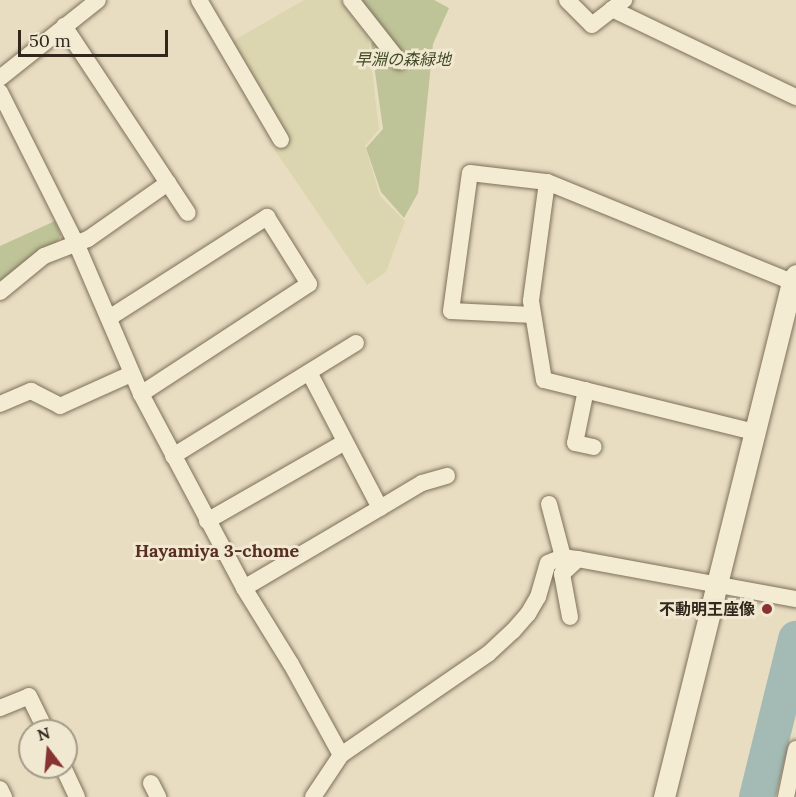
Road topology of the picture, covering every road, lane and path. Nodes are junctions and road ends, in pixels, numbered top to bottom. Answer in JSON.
{"nodes":[{"id":1,"x":98,"y":0,"type":"edge"},
{"id":2,"x":199,"y":0,"type":"edge"},
{"id":3,"x":351,"y":0,"type":"edge"},
{"id":4,"x":567,"y":0,"type":"edge"},
{"id":5,"x":618,"y":4,"type":"edge"},
{"id":6,"x":64,"y":26,"type":"junction"},
{"id":7,"x":399,"y":61,"type":"dead end"},
{"id":8,"x":0,"y":78,"type":"edge"},
{"id":9,"x":3,"y":97,"type":"edge"},
{"id":10,"x":796,"y":97,"type":"edge"},
{"id":11,"x":281,"y":140,"type":"dead end"},
{"id":12,"x":547,"y":182,"type":"junction"},
{"id":13,"x":168,"y":183,"type":"junction"},
{"id":14,"x":188,"y":213,"type":"dead end"},
{"id":15,"x":76,"y":243,"type":"junction"},
{"id":16,"x":794,"y":279,"type":"edge"},
{"id":17,"x":0,"y":292,"type":"edge"},
{"id":18,"x":533,"y":315,"type":"junction"},
{"id":19,"x":109,"y":318,"type":"junction"},
{"id":20,"x":356,"y":344,"type":"dead end"},
{"id":21,"x":309,"y":372,"type":"junction"},
{"id":22,"x":131,"y":374,"type":"junction"},
{"id":23,"x":586,"y":390,"type":"junction"},
{"id":24,"x":141,"y":394,"type":"junction"},
{"id":25,"x":0,"y":404,"type":"edge"},
{"id":26,"x":754,"y":432,"type":"junction"},
{"id":27,"x":345,"y":442,"type":"junction"},
{"id":28,"x":594,"y":447,"type":"dead end"},
{"id":29,"x":173,"y":456,"type":"junction"},
{"id":30,"x":447,"y":476,"type":"dead end"},
{"id":31,"x":549,"y":504,"type":"dead end"},
{"id":32,"x":380,"y":508,"type":"junction"},
{"id":33,"x":207,"y":521,"type":"junction"},
{"id":34,"x":570,"y":558,"type":"junction"},
{"id":35,"x":716,"y":584,"type":"junction"},
{"id":36,"x":244,"y":588,"type":"junction"},
{"id":37,"x":790,"y":598,"type":"edge"},
{"id":38,"x":570,"y":617,"type":"dead end"},
{"id":39,"x":0,"y":708,"type":"edge"},
{"id":40,"x":40,"y":719,"type":"edge"},
{"id":41,"x":796,"y":749,"type":"edge"},
{"id":42,"x":341,"y":755,"type":"junction"},
{"id":43,"x":69,"y":779,"type":"edge"},
{"id":44,"x":0,"y":789,"type":"edge"},
{"id":45,"x":4,"y":797,"type":"edge"},
{"id":46,"x":77,"y":797,"type":"edge"},
{"id":47,"x":313,"y":797,"type":"edge"},
{"id":48,"x":664,"y":797,"type":"edge"},
{"id":49,"x":786,"y":797,"type":"edge"}],
"edges":[{"from":1,"to":6,"type":"street"},
{"from":2,"to":11,"type":"street"},
{"from":3,"to":7,"type":"street"},
{"from":4,"to":5,"type":"street"},
{"from":5,"to":10,"type":"street"},
{"from":6,"to":8,"type":"street"},
{"from":6,"to":13,"type":"street"},
{"from":9,"to":15,"type":"street"},
{"from":12,"to":16,"type":"street"},
{"from":12,"to":18,"type":"street"},
{"from":12,"to":18,"type":"street"},
{"from":13,"to":14,"type":"street"},
{"from":13,"to":15,"type":"street"},
{"from":15,"to":17,"type":"street"},
{"from":15,"to":19,"type":"street"},
{"from":16,"to":26,"type":"street"},
{"from":18,"to":23,"type":"street"},
{"from":19,"to":22,"type":"street"},
{"from":19,"to":24,"type":"street"},
{"from":20,"to":21,"type":"street"},
{"from":21,"to":27,"type":"street"},
{"from":21,"to":29,"type":"street"},
{"from":22,"to":24,"type":"street"},
{"from":22,"to":25,"type":"street"},
{"from":23,"to":26,"type":"street"},
{"from":23,"to":28,"type":"street"},
{"from":24,"to":29,"type":"street"},
{"from":26,"to":35,"type":"street"},
{"from":27,"to":32,"type":"street"},
{"from":27,"to":33,"type":"street"},
{"from":29,"to":33,"type":"street"},
{"from":30,"to":32,"type":"street"},
{"from":31,"to":34,"type":"street"},
{"from":32,"to":36,"type":"street"},
{"from":33,"to":36,"type":"street"},
{"from":34,"to":35,"type":"street"},
{"from":34,"to":38,"type":"street"},
{"from":34,"to":42,"type":"street"},
{"from":35,"to":37,"type":"street"},
{"from":35,"to":48,"type":"street"},
{"from":36,"to":42,"type":"street"},
{"from":39,"to":40,"type":"street"},
{"from":41,"to":49,"type":"street"},
{"from":42,"to":47,"type":"street"},
{"from":43,"to":46,"type":"street"},
{"from":44,"to":45,"type":"street"}]}
